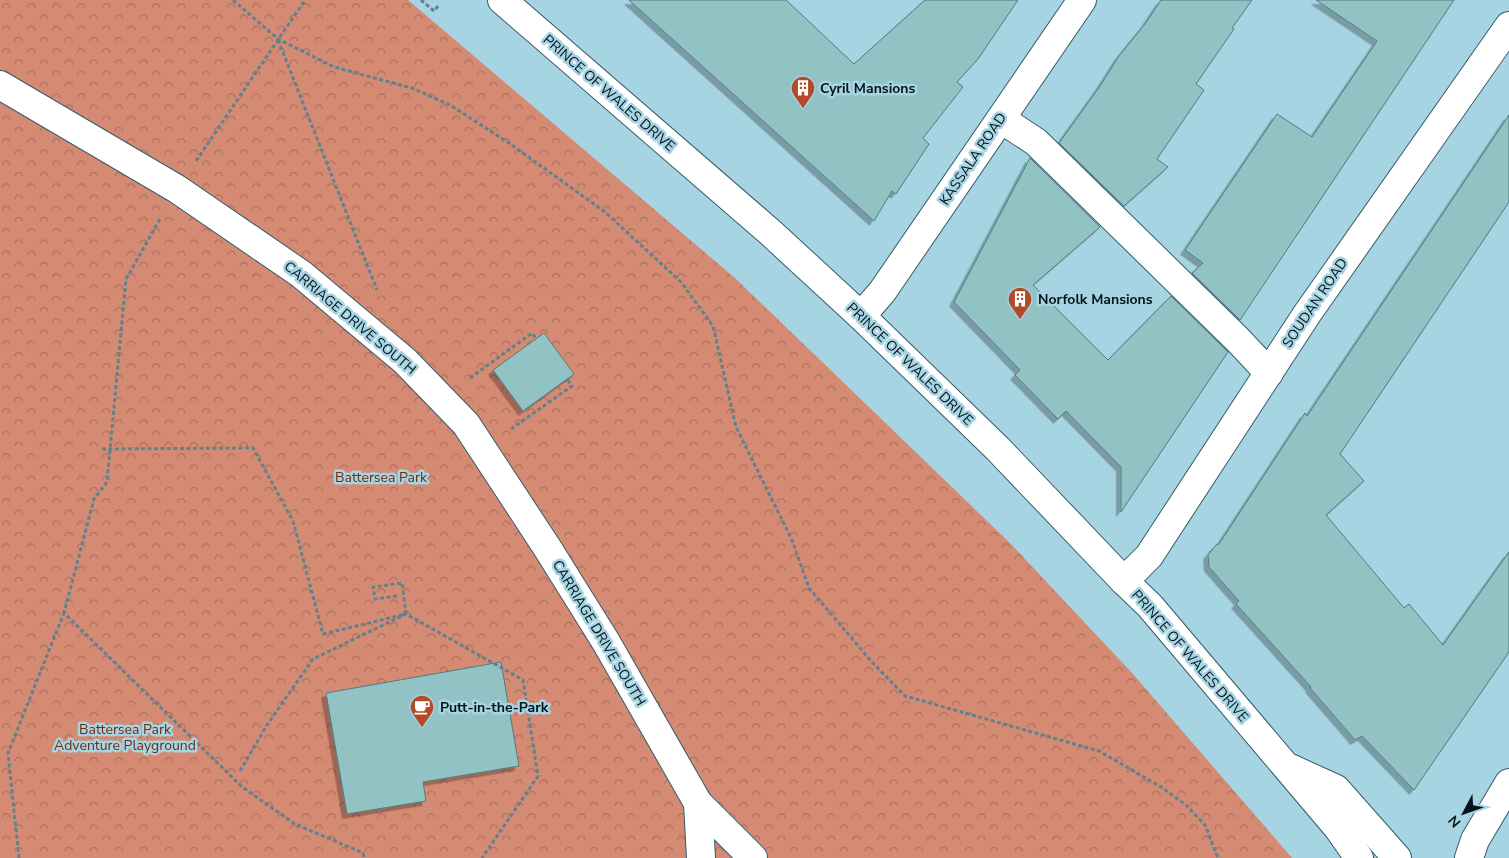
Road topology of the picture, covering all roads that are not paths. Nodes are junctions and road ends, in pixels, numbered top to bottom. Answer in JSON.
{"nodes":[{"id":1,"x":502,"y":0,"type":"edge"},
{"id":2,"x":1082,"y":0,"type":"edge"},
{"id":3,"x":1509,"y":26,"type":"edge"},
{"id":4,"x":0,"y":85,"type":"edge"},
{"id":5,"x":1001,"y":118,"type":"junction"},
{"id":6,"x":861,"y":316,"type":"junction"},
{"id":7,"x":1269,"y":373,"type":"junction"},
{"id":8,"x":1124,"y":581,"type":"junction"},
{"id":9,"x":1282,"y":764,"type":"junction"},
{"id":10,"x":1509,"y":783,"type":"edge"},
{"id":11,"x":698,"y":803,"type":"junction"},
{"id":12,"x":700,"y":858,"type":"edge"},
{"id":13,"x":754,"y":858,"type":"edge"},
{"id":14,"x":1359,"y":858,"type":"edge"},
{"id":15,"x":1397,"y":858,"type":"edge"},
{"id":16,"x":1469,"y":858,"type":"edge"}],
"edges":[{"from":1,"to":6,"type":"main road","name":"PRINCE OF WALES DRIVE"},
{"from":2,"to":5,"type":"main road","name":"KASSALA ROAD"},
{"from":3,"to":7,"type":"main road","name":"SOUDAN ROAD"},
{"from":4,"to":11,"type":"main road","name":"CARRIAGE DRIVE SOUTH"},
{"from":5,"to":6,"type":"main road","name":"KASSALA ROAD"},
{"from":5,"to":7,"type":"main road"},
{"from":6,"to":8,"type":"main road","name":"PRINCE OF WALES DRIVE"},
{"from":7,"to":8,"type":"main road","name":"SOUDAN ROAD"},
{"from":8,"to":9,"type":"main road","name":"PRINCE OF WALES DRIVE"},
{"from":9,"to":14,"type":"main road","name":"PRINCE OF WALES DRIVE"},
{"from":9,"to":15,"type":"main road","name":"PRINCE OF WALES DRIVE"},
{"from":10,"to":16,"type":"main road"},
{"from":11,"to":12,"type":"main road"},
{"from":11,"to":13,"type":"main road"}]}
